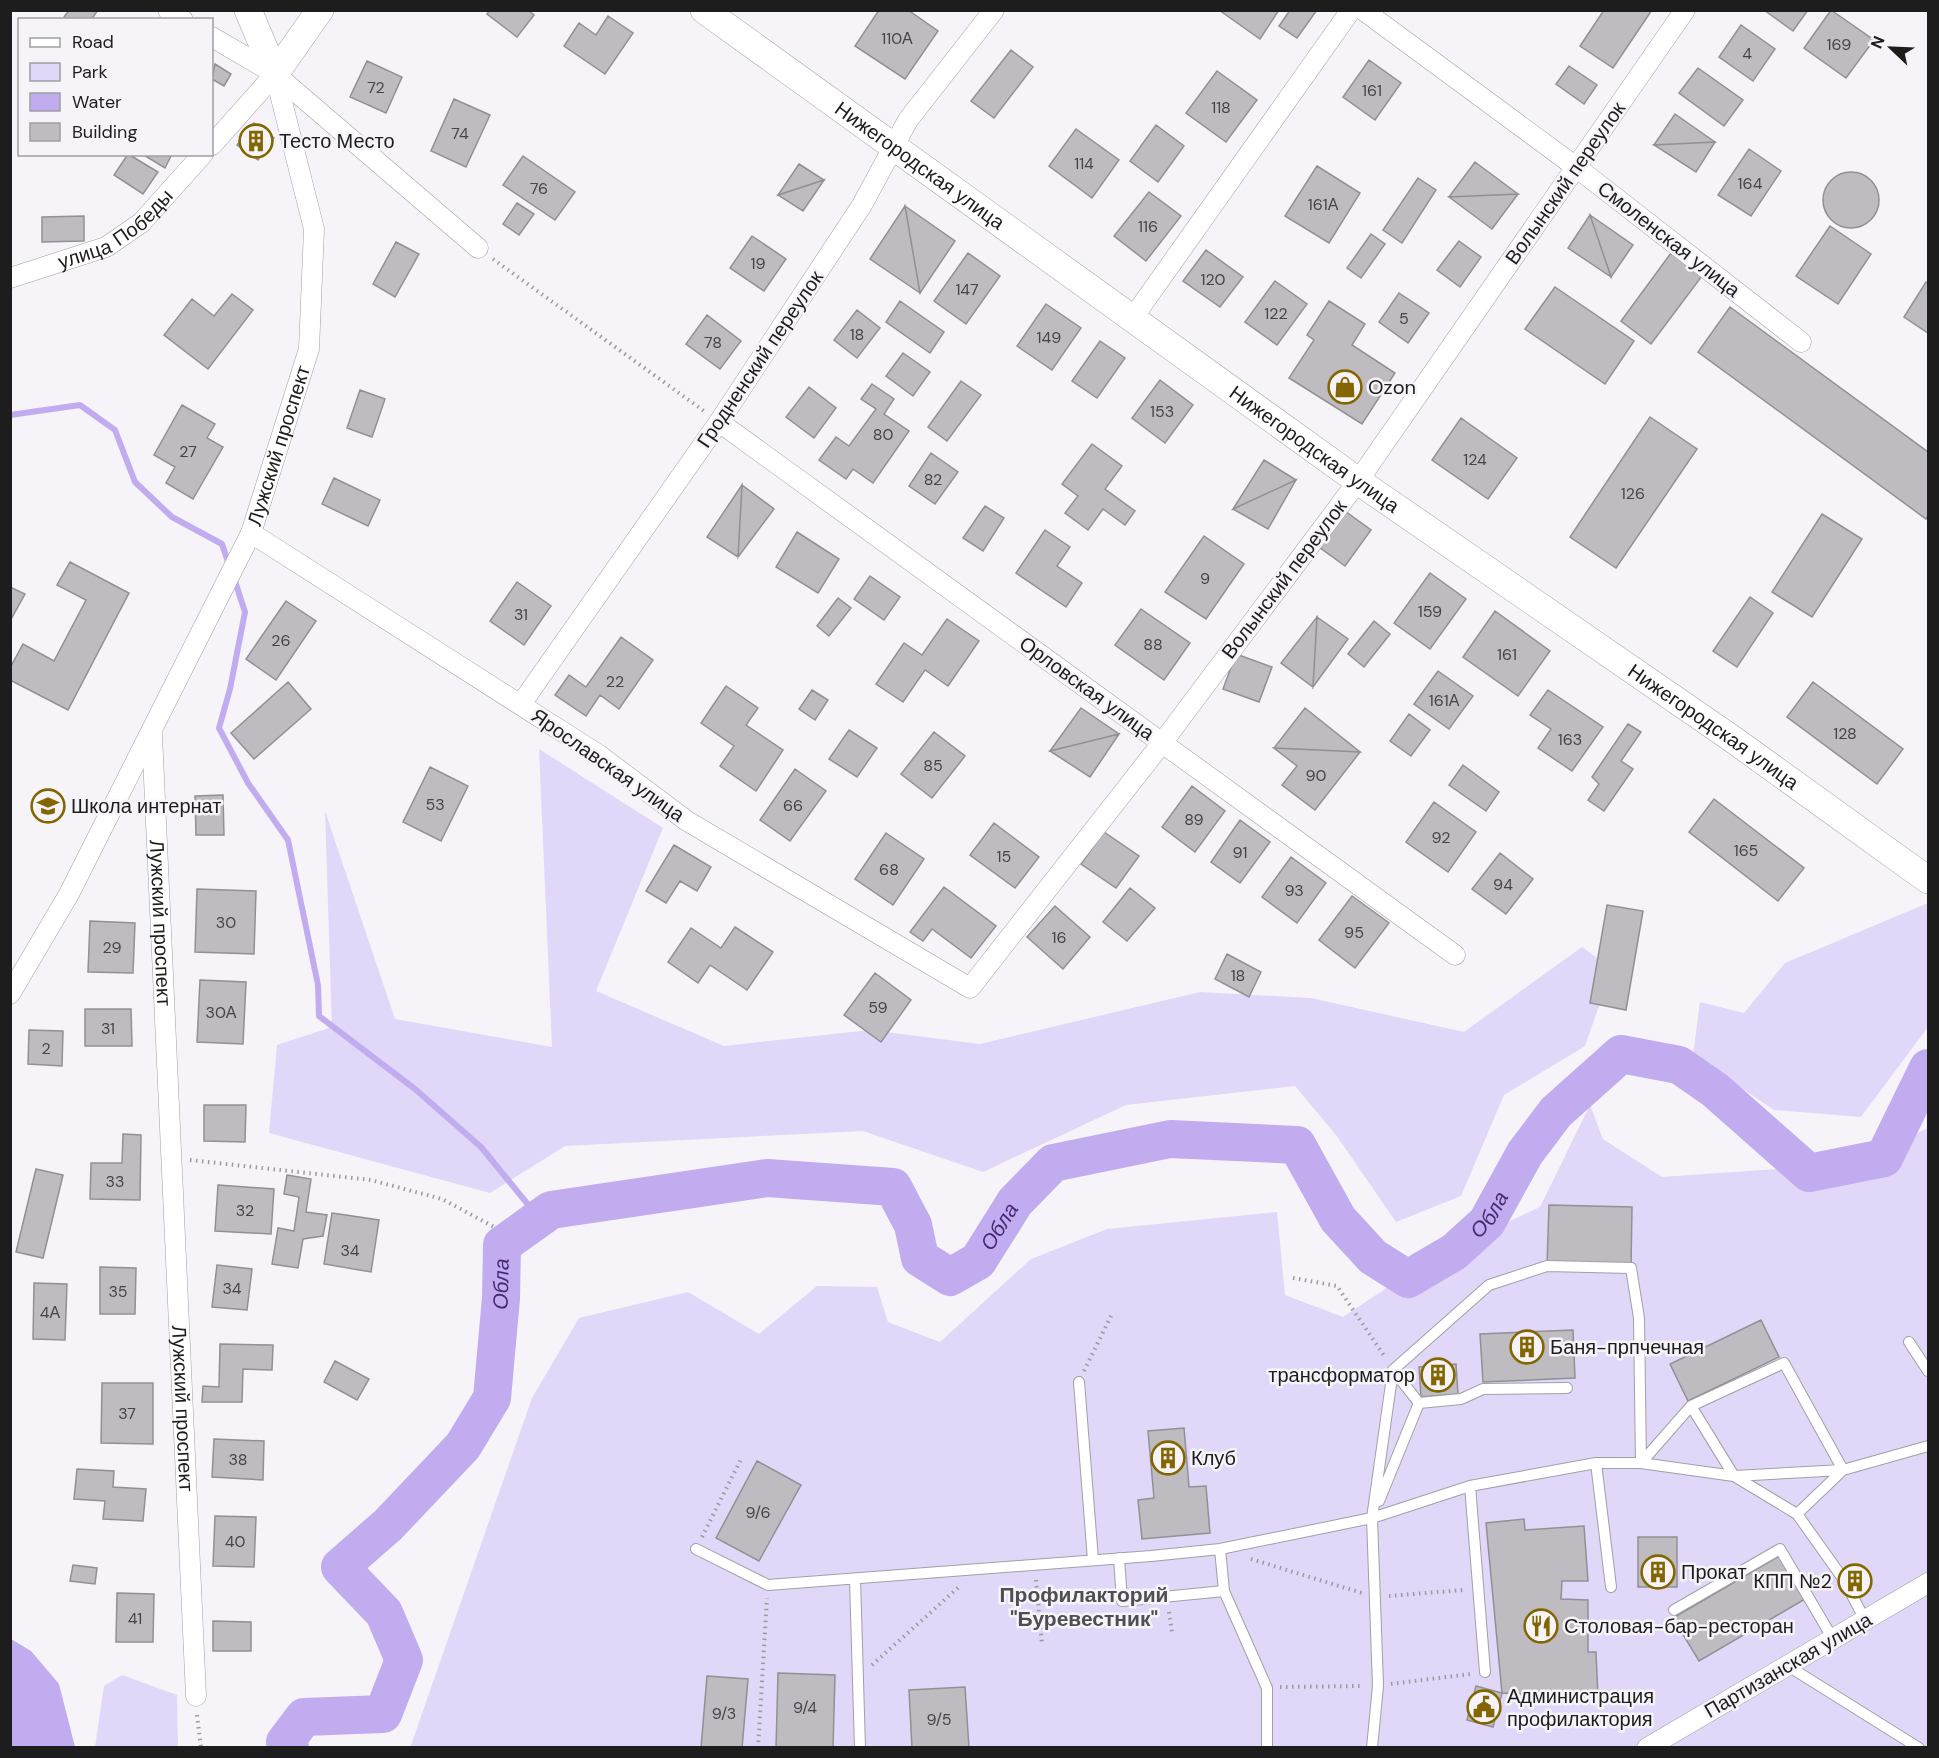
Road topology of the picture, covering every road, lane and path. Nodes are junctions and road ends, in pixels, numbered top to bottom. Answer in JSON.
{"nodes":[{"id":1,"x":248,"y":10,"type":"edge"},
{"id":2,"x":320,"y":10,"type":"edge"},
{"id":3,"x":704,"y":10,"type":"edge"},
{"id":4,"x":993,"y":10,"type":"edge"},
{"id":5,"x":1351,"y":10,"type":"edge"},
{"id":6,"x":1363,"y":10,"type":"edge"},
{"id":7,"x":1684,"y":10,"type":"edge"},
{"id":8,"x":213,"y":37,"type":"edge"},
{"id":9,"x":275,"y":74,"type":"junction"},
{"id":10,"x":213,"y":144,"type":"edge"},
{"id":11,"x":893,"y":144,"type":"junction"},
{"id":12,"x":201,"y":156,"type":"edge"},
{"id":13,"x":1576,"y":167,"type":"junction"},
{"id":14,"x":478,"y":248,"type":"joint"},
{"id":15,"x":10,"y":278,"type":"edge"},
{"id":16,"x":1132,"y":319,"type":"junction"},
{"id":17,"x":1801,"y":342,"type":"dead end"},
{"id":18,"x":719,"y":422,"type":"junction"},
{"id":19,"x":1358,"y":481,"type":"junction"},
{"id":20,"x":251,"y":533,"type":"junction"},
{"id":21,"x":521,"y":704,"type":"junction"},
{"id":22,"x":152,"y":732,"type":"junction"},
{"id":23,"x":1162,"y":743,"type":"junction"},
{"id":24,"x":1929,"y":880,"type":"edge"},
{"id":25,"x":1455,"y":955,"type":"dead end"},
{"id":26,"x":970,"y":988,"type":"joint"},
{"id":27,"x":10,"y":994,"type":"edge"},
{"id":28,"x":171,"y":1158,"type":"junction"},
{"id":29,"x":496,"y":1228,"type":"dead end"},
{"id":30,"x":1293,"y":1278,"type":"dead end"},
{"id":31,"x":1113,"y":1312,"type":"dead end"},
{"id":32,"x":1909,"y":1342,"type":"dead end"},
{"id":33,"x":1393,"y":1370,"type":"junction"},
{"id":34,"x":1929,"y":1371,"type":"edge"},
{"id":35,"x":1079,"y":1382,"type":"joint"},
{"id":36,"x":1568,"y":1388,"type":"dead end"},
{"id":37,"x":1419,"y":1403,"type":"junction"},
{"id":38,"x":1691,"y":1406,"type":"junction"},
{"id":39,"x":1929,"y":1446,"type":"edge"},
{"id":40,"x":742,"y":1457,"type":"dead end"},
{"id":41,"x":1596,"y":1463,"type":"junction"},
{"id":42,"x":1641,"y":1463,"type":"junction"},
{"id":43,"x":1843,"y":1470,"type":"junction"},
{"id":44,"x":1734,"y":1476,"type":"junction"},
{"id":45,"x":1470,"y":1486,"type":"junction"},
{"id":46,"x":1797,"y":1514,"type":"junction"},
{"id":47,"x":1372,"y":1518,"type":"junction"},
{"id":48,"x":696,"y":1548,"type":"joint"},
{"id":49,"x":1220,"y":1549,"type":"junction"},
{"id":50,"x":1119,"y":1558,"type":"junction"},
{"id":51,"x":1093,"y":1560,"type":"junction"},
{"id":52,"x":1034,"y":1565,"type":"junction"},
{"id":53,"x":978,"y":1569,"type":"junction"},
{"id":54,"x":855,"y":1579,"type":"junction"},
{"id":55,"x":1929,"y":1583,"type":"edge"},
{"id":56,"x":768,"y":1585,"type":"junction"},
{"id":57,"x":1611,"y":1587,"type":"dead end"},
{"id":58,"x":1478,"y":1589,"type":"junction"},
{"id":59,"x":1224,"y":1591,"type":"junction"},
{"id":60,"x":1374,"y":1597,"type":"junction"},
{"id":61,"x":1674,"y":1610,"type":"dead end"},
{"id":62,"x":1865,"y":1620,"type":"junction"},
{"id":63,"x":1833,"y":1639,"type":"junction"},
{"id":64,"x":1042,"y":1644,"type":"dead end"},
{"id":65,"x":1788,"y":1666,"type":"junction"},
{"id":66,"x":1485,"y":1672,"type":"joint"},
{"id":67,"x":858,"y":1678,"type":"junction"},
{"id":68,"x":1378,"y":1686,"type":"junction"},
{"id":69,"x":1267,"y":1688,"type":"junction"},
{"id":70,"x":196,"y":1696,"type":"joint"},
{"id":71,"x":201,"y":1748,"type":"edge"},
{"id":72,"x":758,"y":1748,"type":"edge"},
{"id":73,"x":860,"y":1748,"type":"edge"},
{"id":74,"x":1267,"y":1748,"type":"edge"},
{"id":75,"x":1372,"y":1748,"type":"edge"},
{"id":76,"x":1647,"y":1748,"type":"edge"},
{"id":77,"x":1919,"y":1748,"type":"edge"}],
"edges":[{"from":1,"to":9,"type":"street","name":"Лужский проспект"},
{"from":2,"to":9,"type":"street"},
{"from":3,"to":11,"type":"street","name":"Нижегородская улица"},
{"from":4,"to":11,"type":"street","name":"Гродненский переулок"},
{"from":5,"to":16,"type":"street"},
{"from":6,"to":13,"type":"street","name":"Смоленская улица"},
{"from":7,"to":13,"type":"street","name":"Волынский переулок"},
{"from":8,"to":9,"type":"street"},
{"from":9,"to":10,"type":"street"},
{"from":9,"to":14,"type":"street"},
{"from":9,"to":20,"type":"street","name":"Лужский проспект"},
{"from":11,"to":16,"type":"street","name":"Нижегородская улица"},
{"from":11,"to":18,"type":"street","name":"Гродненский переулок"},
{"from":12,"to":15,"type":"street","name":"улица Победы"},
{"from":13,"to":17,"type":"street","name":"Смоленская улица"},
{"from":13,"to":19,"type":"street","name":"Волынский переулок"},
{"from":14,"to":18,"type":"path"},
{"from":16,"to":19,"type":"street","name":"Нижегородская улица"},
{"from":18,"to":21,"type":"street","name":"Гродненский переулок"},
{"from":18,"to":23,"type":"street","name":"Орловская улица"},
{"from":19,"to":23,"type":"street","name":"Волынский переулок"},
{"from":19,"to":24,"type":"street","name":"Нижегородская улица"},
{"from":20,"to":21,"type":"street","name":"Ярославская улица"},
{"from":20,"to":22,"type":"street","name":"Лужский проспект"},
{"from":21,"to":26,"type":"street","name":"Ярославская улица"},
{"from":22,"to":27,"type":"street"},
{"from":22,"to":28,"type":"street","name":"Лужский проспект"},
{"from":23,"to":25,"type":"street","name":"Орловская улица"},
{"from":23,"to":26,"type":"street","name":"Волынский переулок"},
{"from":28,"to":29,"type":"path"},
{"from":28,"to":70,"type":"street","name":"Лужский проспект"},
{"from":30,"to":33,"type":"path"},
{"from":31,"to":35,"type":"path"},
{"from":32,"to":34,"type":"lane"},
{"from":33,"to":37,"type":"lane"},
{"from":33,"to":42,"type":"lane"},
{"from":33,"to":47,"type":"lane"},
{"from":35,"to":51,"type":"lane"},
{"from":36,"to":37,"type":"lane"},
{"from":37,"to":47,"type":"lane"},
{"from":38,"to":42,"type":"lane"},
{"from":38,"to":43,"type":"lane"},
{"from":38,"to":44,"type":"lane"},
{"from":39,"to":43,"type":"lane"},
{"from":40,"to":48,"type":"path"},
{"from":41,"to":42,"type":"lane"},
{"from":41,"to":45,"type":"lane"},
{"from":41,"to":57,"type":"lane"},
{"from":42,"to":44,"type":"lane"},
{"from":43,"to":44,"type":"lane"},
{"from":43,"to":46,"type":"lane"},
{"from":44,"to":46,"type":"lane"},
{"from":45,"to":47,"type":"lane"},
{"from":45,"to":58,"type":"lane"},
{"from":46,"to":62,"type":"lane"},
{"from":47,"to":49,"type":"lane"},
{"from":47,"to":60,"type":"lane"},
{"from":48,"to":56,"type":"lane"},
{"from":49,"to":50,"type":"lane"},
{"from":49,"to":59,"type":"lane"},
{"from":49,"to":60,"type":"path"},
{"from":50,"to":51,"type":"lane"},
{"from":50,"to":59,"type":"lane"},
{"from":51,"to":52,"type":"lane"},
{"from":52,"to":53,"type":"lane"},
{"from":52,"to":64,"type":"path"},
{"from":53,"to":54,"type":"lane"},
{"from":53,"to":67,"type":"path"},
{"from":54,"to":56,"type":"lane"},
{"from":54,"to":67,"type":"lane"},
{"from":55,"to":62,"type":"street","name":"Партизанская улица"},
{"from":56,"to":72,"type":"path"},
{"from":58,"to":60,"type":"path"},
{"from":58,"to":66,"type":"lane"},
{"from":59,"to":69,"type":"lane"},
{"from":60,"to":68,"type":"lane"},
{"from":61,"to":63,"type":"lane"},
{"from":62,"to":63,"type":"street","name":"Партизанская улица"},
{"from":63,"to":65,"type":"street","name":"Партизанская улица"},
{"from":65,"to":76,"type":"street","name":"Партизанская улица"},
{"from":65,"to":77,"type":"lane"},
{"from":66,"to":68,"type":"path"},
{"from":67,"to":73,"type":"lane"},
{"from":68,"to":69,"type":"path"},
{"from":68,"to":75,"type":"lane"},
{"from":69,"to":74,"type":"lane"},
{"from":70,"to":71,"type":"path"}]}
